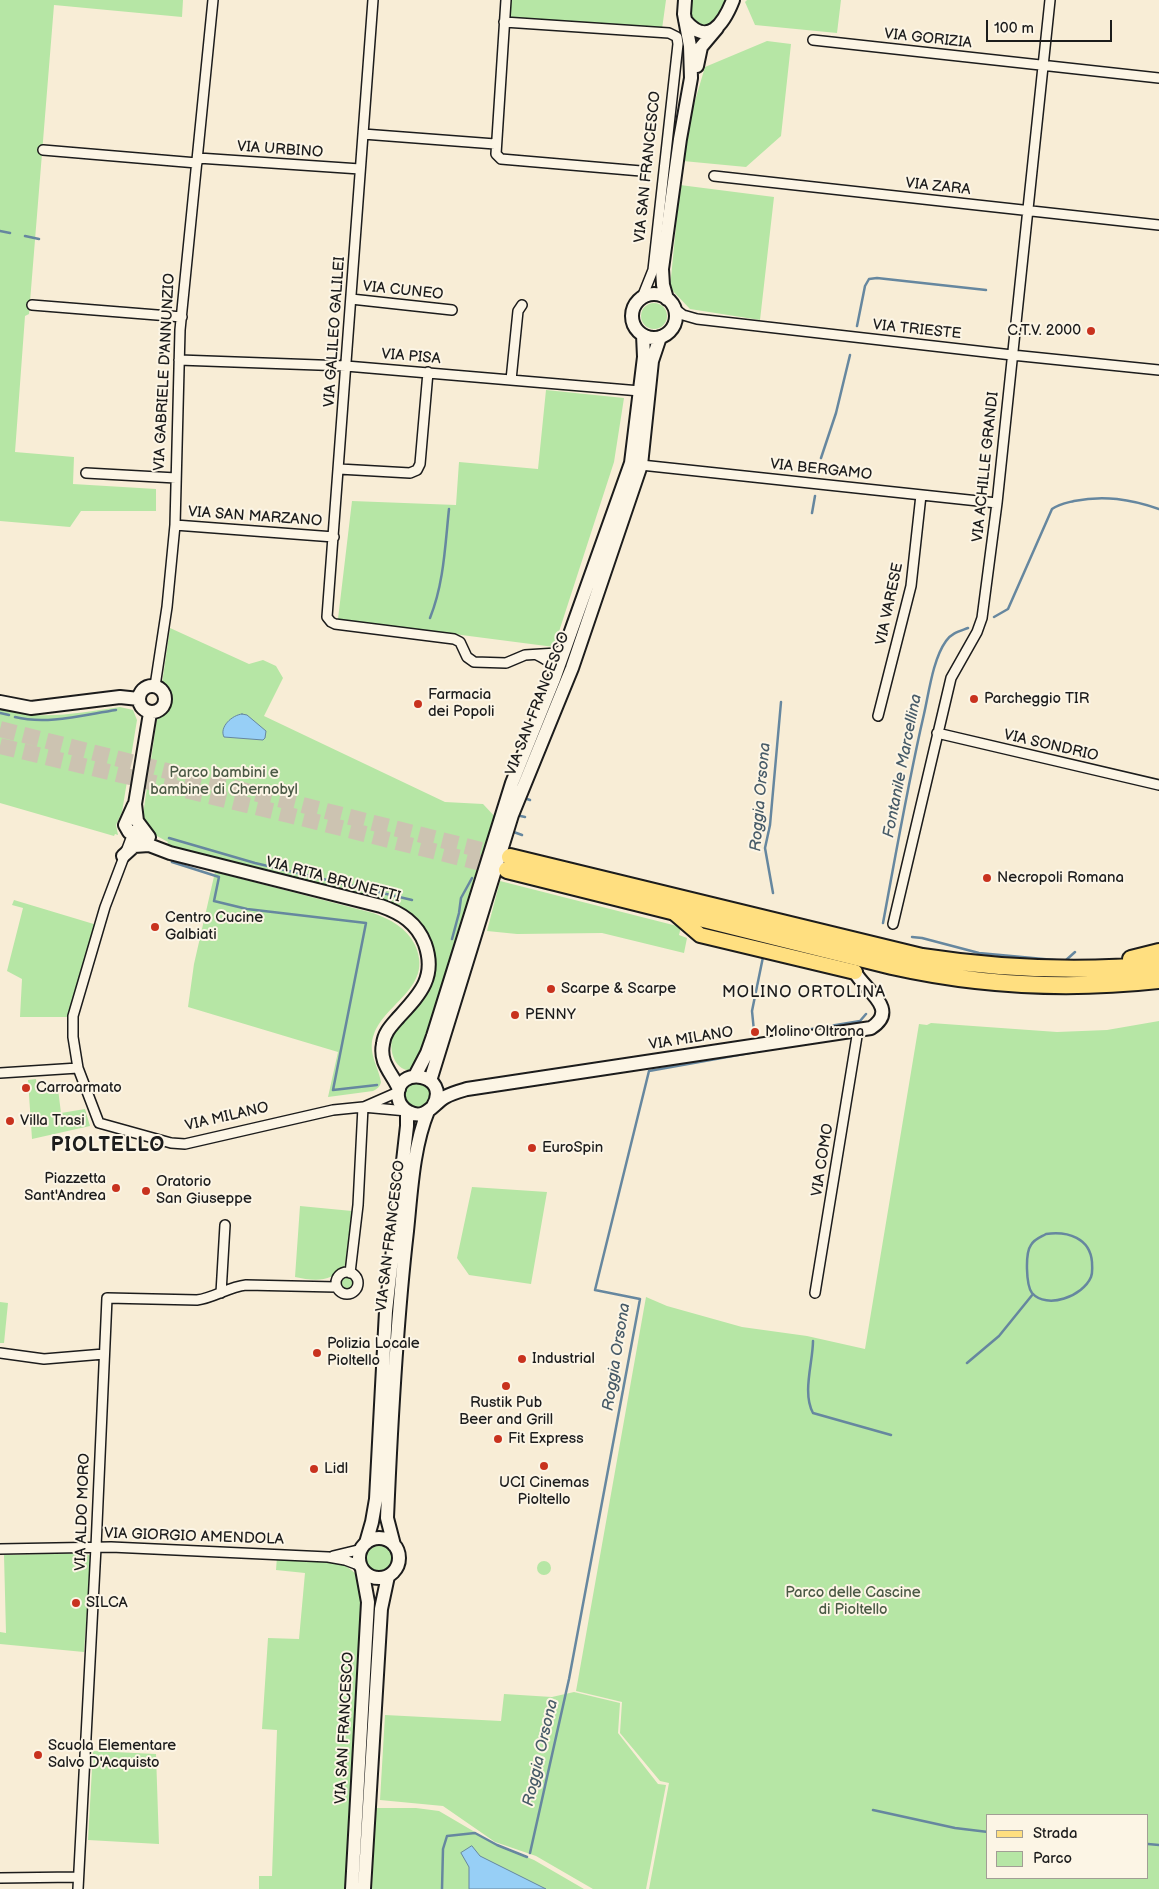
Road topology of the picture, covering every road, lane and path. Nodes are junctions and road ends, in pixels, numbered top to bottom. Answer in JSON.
{"nodes":[{"id":1,"x":213,"y":0,"type":"edge"},
{"id":2,"x":373,"y":0,"type":"edge"},
{"id":3,"x":506,"y":0,"type":"edge"},
{"id":4,"x":685,"y":0,"type":"edge"},
{"id":5,"x":733,"y":0,"type":"edge"},
{"id":6,"x":1050,"y":0,"type":"edge"},
{"id":7,"x":684,"y":20,"type":"junction"},
{"id":8,"x":504,"y":22,"type":"junction"},
{"id":9,"x":717,"y":28,"type":"junction"},
{"id":10,"x":813,"y":40,"type":"dead end"},
{"id":11,"x":1043,"y":66,"type":"junction"},
{"id":12,"x":1159,"y":78,"type":"edge"},
{"id":13,"x":363,"y":134,"type":"junction"},
{"id":14,"x":680,"y":138,"type":"junction"},
{"id":15,"x":496,"y":144,"type":"junction"},
{"id":16,"x":43,"y":150,"type":"dead end"},
{"id":17,"x":198,"y":161,"type":"junction"},
{"id":18,"x":360,"y":169,"type":"junction"},
{"id":19,"x":641,"y":171,"type":"dead end"},
{"id":20,"x":714,"y":176,"type":"dead end"},
{"id":21,"x":1028,"y":210,"type":"junction"},
{"id":22,"x":1159,"y":225,"type":"edge"},
{"id":23,"x":662,"y":270,"type":"junction"},
{"id":24,"x":645,"y":298,"type":"junction"},
{"id":25,"x":351,"y":299,"type":"junction"},
{"id":26,"x":670,"y":304,"type":"junction"},
{"id":27,"x":32,"y":305,"type":"dead end"},
{"id":28,"x":522,"y":305,"type":"dead end"},
{"id":29,"x":452,"y":310,"type":"dead end"},
{"id":30,"x":182,"y":317,"type":"junction"},
{"id":31,"x":643,"y":335,"type":"junction"},
{"id":32,"x":660,"y":337,"type":"junction"},
{"id":33,"x":1012,"y":355,"type":"junction"},
{"id":34,"x":179,"y":360,"type":"junction"},
{"id":35,"x":346,"y":366,"type":"junction"},
{"id":36,"x":1159,"y":370,"type":"edge"},
{"id":37,"x":428,"y":372,"type":"junction"},
{"id":38,"x":511,"y":380,"type":"junction"},
{"id":39,"x":640,"y":391,"type":"junction"},
{"id":40,"x":641,"y":465,"type":"junction"},
{"id":41,"x":339,"y":469,"type":"junction"},
{"id":42,"x":86,"y":472,"type":"dead end"},
{"id":43,"x":176,"y":478,"type":"junction"},
{"id":44,"x":921,"y":495,"type":"junction"},
{"id":45,"x":997,"y":503,"type":"junction"},
{"id":46,"x":175,"y":525,"type":"junction"},
{"id":47,"x":334,"y":536,"type":"junction"},
{"id":48,"x":566,"y":644,"type":"junction"},
{"id":49,"x":537,"y":655,"type":"junction"},
{"id":50,"x":554,"y":679,"type":"junction"},
{"id":51,"x":155,"y":686,"type":"junction"},
{"id":52,"x":139,"y":699,"type":"junction"},
{"id":53,"x":0,"y":702,"type":"edge"},
{"id":54,"x":150,"y":712,"type":"junction"},
{"id":55,"x":878,"y":716,"type":"dead end"},
{"id":56,"x":937,"y":733,"type":"junction"},
{"id":57,"x":1159,"y":785,"type":"edge"},
{"id":58,"x":133,"y":827,"type":"junction"},
{"id":59,"x":154,"y":847,"type":"junction"},
{"id":60,"x":123,"y":857,"type":"junction"},
{"id":61,"x":717,"y":908,"type":"junction"},
{"id":62,"x":672,"y":911,"type":"junction"},
{"id":63,"x":893,"y":924,"type":"dead end"},
{"id":64,"x":1159,"y":952,"type":"edge"},
{"id":65,"x":1159,"y":965,"type":"edge"},
{"id":66,"x":855,"y":972,"type":"joint"},
{"id":67,"x":1159,"y":980,"type":"edge"},
{"id":68,"x":864,"y":1029,"type":"junction"},
{"id":69,"x":382,"y":1052,"type":"junction"},
{"id":70,"x":78,"y":1068,"type":"junction"},
{"id":71,"x":0,"y":1073,"type":"edge"},
{"id":72,"x":412,"y":1077,"type":"junction"},
{"id":73,"x":432,"y":1083,"type":"junction"},
{"id":74,"x":467,"y":1089,"type":"junction"},
{"id":75,"x":399,"y":1090,"type":"junction"},
{"id":76,"x":363,"y":1107,"type":"junction"},
{"id":77,"x":430,"y":1109,"type":"junction"},
{"id":78,"x":407,"y":1111,"type":"junction"},
{"id":79,"x":225,"y":1226,"type":"dead end"},
{"id":80,"x":350,"y":1273,"type":"junction"},
{"id":81,"x":336,"y":1287,"type":"junction"},
{"id":82,"x":221,"y":1293,"type":"junction"},
{"id":83,"x":815,"y":1294,"type":"dead end"},
{"id":84,"x":0,"y":1354,"type":"edge"},
{"id":85,"x":104,"y":1354,"type":"junction"},
{"id":86,"x":394,"y":1545,"type":"junction"},
{"id":87,"x":364,"y":1546,"type":"junction"},
{"id":88,"x":96,"y":1547,"type":"junction"},
{"id":89,"x":0,"y":1549,"type":"edge"},
{"id":90,"x":328,"y":1557,"type":"junction"},
{"id":91,"x":362,"y":1567,"type":"junction"},
{"id":92,"x":388,"y":1576,"type":"junction"},
{"id":93,"x":77,"y":1877,"type":"junction"},
{"id":94,"x":0,"y":1878,"type":"edge"},
{"id":95,"x":78,"y":1889,"type":"edge"},
{"id":96,"x":352,"y":1889,"type":"edge"},
{"id":97,"x":364,"y":1889,"type":"edge"}],
"edges":[{"from":1,"to":17,"type":"street","name":"VIA GABRIELE D'ANNUNZIO"},
{"from":2,"to":13,"type":"street","name":"VIA GALILEO GALILEI"},
{"from":3,"to":8,"type":"street"},
{"from":4,"to":7,"type":"street","name":"VIA SAN FRANCESCO"},
{"from":5,"to":9,"type":"street","name":"VIA SAN FRANCESCO"},
{"from":6,"to":11,"type":"street","name":"VIA ACHILLE GRANDI"},
{"from":7,"to":9,"type":"street"},
{"from":7,"to":14,"type":"street","name":"VIA SAN FRANCESCO"},
{"from":8,"to":15,"type":"street"},
{"from":8,"to":24,"type":"street","name":"VIA SAN FRANCESCO"},
{"from":9,"to":14,"type":"street","name":"VIA SAN FRANCESCO"},
{"from":10,"to":11,"type":"street","name":"VIA GORIZIA"},
{"from":11,"to":12,"type":"street","name":"VIA GORIZIA"},
{"from":11,"to":21,"type":"street","name":"VIA ACHILLE GRANDI"},
{"from":13,"to":15,"type":"street"},
{"from":13,"to":18,"type":"street","name":"VIA GALILEO GALILEI"},
{"from":14,"to":23,"type":"street","name":"VIA SAN FRANCESCO"},
{"from":15,"to":19,"type":"street"},
{"from":16,"to":17,"type":"street","name":"VIA URBINO"},
{"from":17,"to":18,"type":"street","name":"VIA URBINO"},
{"from":17,"to":30,"type":"street","name":"VIA GABRIELE D'ANNUNZIO"},
{"from":18,"to":25,"type":"street","name":"VIA GALILEO GALILEI"},
{"from":20,"to":21,"type":"street","name":"VIA ZARA"},
{"from":21,"to":22,"type":"street","name":"VIA ZARA"},
{"from":21,"to":33,"type":"street","name":"VIA ACHILLE GRANDI"},
{"from":23,"to":24,"type":"street","name":"VIA SAN FRANCESCO"},
{"from":23,"to":26,"type":"street","name":"VIA SAN FRANCESCO"},
{"from":24,"to":26,"type":"street"},
{"from":24,"to":31,"type":"street"},
{"from":25,"to":29,"type":"street","name":"VIA CUNEO"},
{"from":25,"to":35,"type":"street","name":"VIA GALILEO GALILEI"},
{"from":26,"to":32,"type":"street"},
{"from":26,"to":33,"type":"street","name":"VIA TRIESTE"},
{"from":27,"to":30,"type":"street"},
{"from":28,"to":38,"type":"street"},
{"from":30,"to":34,"type":"street","name":"VIA GABRIELE D'ANNUNZIO"},
{"from":31,"to":32,"type":"street"},
{"from":31,"to":39,"type":"street","name":"VIA SAN FRANCESCO"},
{"from":32,"to":40,"type":"street","name":"VIA SAN FRANCESCO"},
{"from":33,"to":36,"type":"street","name":"VIA TRIESTE"},
{"from":33,"to":45,"type":"street","name":"VIA ACHILLE GRANDI"},
{"from":34,"to":35,"type":"street","name":"VIA PISA"},
{"from":34,"to":43,"type":"street","name":"VIA GABRIELE D'ANNUNZIO"},
{"from":35,"to":37,"type":"street","name":"VIA PISA"},
{"from":35,"to":41,"type":"street","name":"VIA GALILEO GALILEI"},
{"from":37,"to":38,"type":"street","name":"VIA PISA"},
{"from":37,"to":41,"type":"street"},
{"from":38,"to":39,"type":"street","name":"VIA PISA"},
{"from":39,"to":48,"type":"street","name":"VIA SAN FRANCESCO"},
{"from":40,"to":44,"type":"street","name":"VIA BERGAMO"},
{"from":40,"to":73,"type":"street","name":"VIA SAN FRANCESCO"},
{"from":41,"to":47,"type":"street","name":"VIA GALILEO GALILEI"},
{"from":42,"to":43,"type":"street"},
{"from":43,"to":46,"type":"street","name":"VIA GABRIELE D'ANNUNZIO"},
{"from":44,"to":45,"type":"street","name":"VIA BERGAMO"},
{"from":44,"to":55,"type":"street","name":"VIA VARESE"},
{"from":45,"to":56,"type":"street","name":"VIA ACHILLE GRANDI"},
{"from":46,"to":47,"type":"street","name":"VIA SAN MARZANO"},
{"from":46,"to":51,"type":"street","name":"VIA GABRIELE D'ANNUNZIO"},
{"from":47,"to":49,"type":"street","name":"VIA GALILEO GALILEI"},
{"from":48,"to":49,"type":"street"},
{"from":48,"to":50,"type":"street","name":"VIA SAN FRANCESCO"},
{"from":49,"to":50,"type":"street"},
{"from":50,"to":72,"type":"street","name":"VIA SAN FRANCESCO"},
{"from":51,"to":52,"type":"street"},
{"from":51,"to":54,"type":"street"},
{"from":52,"to":53,"type":"street"},
{"from":52,"to":54,"type":"street"},
{"from":54,"to":58,"type":"street"},
{"from":56,"to":57,"type":"street","name":"VIA SONDRIO"},
{"from":56,"to":63,"type":"street","name":"VIA ACHILLE GRANDI"},
{"from":58,"to":59,"type":"street","name":"VIA RITA BRUNETTI"},
{"from":58,"to":60,"type":"street"},
{"from":59,"to":60,"type":"street"},
{"from":59,"to":69,"type":"street","name":"VIA RITA BRUNETTI"},
{"from":60,"to":70,"type":"street"},
{"from":61,"to":62,"type":"highway"},
{"from":61,"to":64,"type":"highway"},
{"from":61,"to":65,"type":"highway"},
{"from":62,"to":66,"type":"main road"},
{"from":62,"to":67,"type":"highway"},
{"from":66,"to":68,"type":"street"},
{"from":68,"to":74,"type":"street","name":"VIA MILANO"},
{"from":68,"to":83,"type":"street","name":"VIA COMO"},
{"from":69,"to":72,"type":"street"},
{"from":69,"to":75,"type":"street"},
{"from":70,"to":71,"type":"street"},
{"from":70,"to":76,"type":"street","name":"VIA MILANO"},
{"from":72,"to":73,"type":"street"},
{"from":72,"to":75,"type":"street"},
{"from":73,"to":74,"type":"street","name":"VIA MILANO"},
{"from":73,"to":77,"type":"street"},
{"from":74,"to":77,"type":"street","name":"VIA MILANO"},
{"from":75,"to":76,"type":"street","name":"VIA MILANO"},
{"from":75,"to":78,"type":"street"},
{"from":76,"to":78,"type":"street","name":"VIA MILANO"},
{"from":76,"to":80,"type":"street"},
{"from":77,"to":78,"type":"street"},
{"from":77,"to":86,"type":"street","name":"VIA SAN FRANCESCO"},
{"from":78,"to":87,"type":"street","name":"VIA SAN FRANCESCO"},
{"from":79,"to":82,"type":"street"},
{"from":80,"to":81,"type":"street"},
{"from":80,"to":81,"type":"street"},
{"from":81,"to":82,"type":"street"},
{"from":82,"to":85,"type":"street","name":"VIA ALDO MORO"},
{"from":84,"to":85,"type":"street"},
{"from":85,"to":88,"type":"street","name":"VIA ALDO MORO"},
{"from":86,"to":87,"type":"street"},
{"from":86,"to":92,"type":"street"},
{"from":87,"to":90,"type":"street","name":"VIA GIORGIO AMENDOLA"},
{"from":87,"to":91,"type":"street"},
{"from":88,"to":89,"type":"street","name":"VIA GIORGIO AMENDOLA"},
{"from":88,"to":90,"type":"street","name":"VIA GIORGIO AMENDOLA"},
{"from":88,"to":93,"type":"street","name":"VIA ALDO MORO"},
{"from":90,"to":91,"type":"street","name":"VIA GIORGIO AMENDOLA"},
{"from":91,"to":92,"type":"street"},
{"from":91,"to":96,"type":"street","name":"VIA SAN FRANCESCO"},
{"from":92,"to":97,"type":"street","name":"VIA SAN FRANCESCO"},
{"from":93,"to":94,"type":"street"},
{"from":93,"to":95,"type":"street","name":"VIA ALDO MORO"}]}
